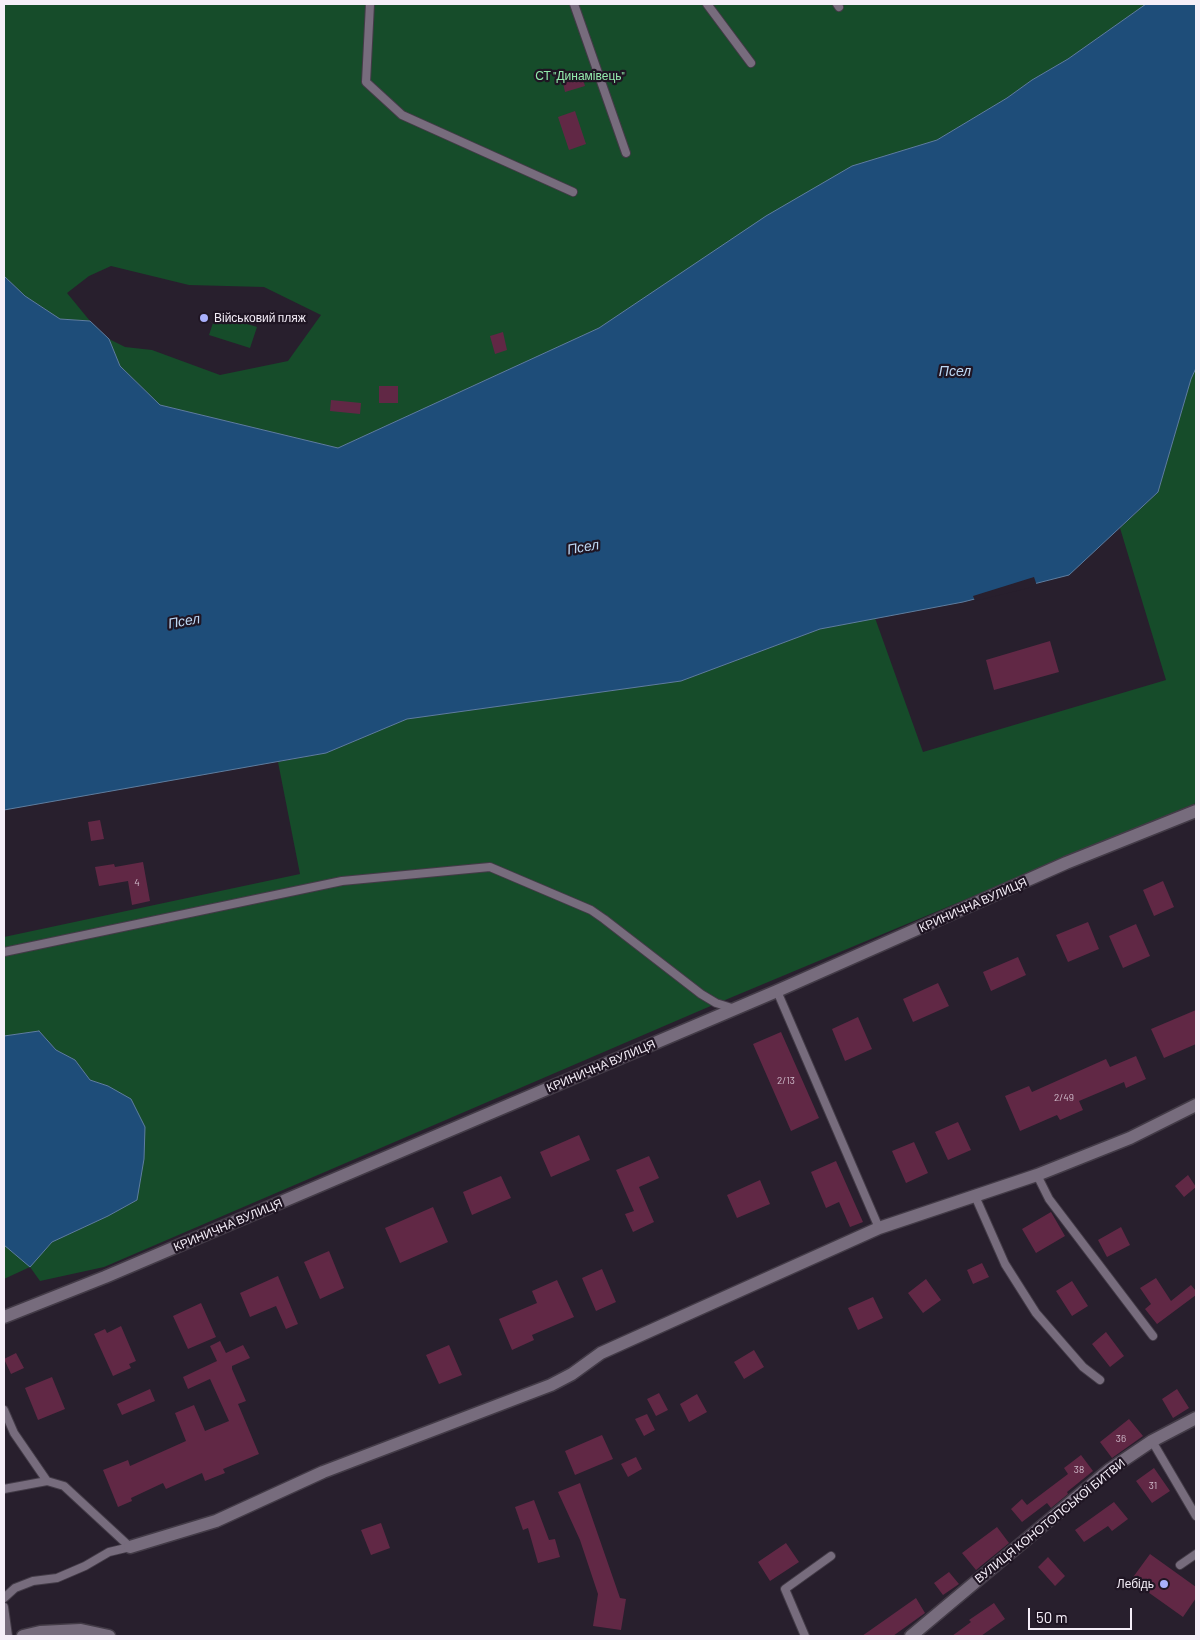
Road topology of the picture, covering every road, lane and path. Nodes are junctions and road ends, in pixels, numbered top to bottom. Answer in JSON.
{"nodes":[{"id":1,"x":370,"y":4,"type":"edge"},
{"id":2,"x":574,"y":4,"type":"edge"},
{"id":3,"x":707,"y":4,"type":"edge"},
{"id":4,"x":750,"y":63,"type":"dead end"},
{"id":5,"x":626,"y":153,"type":"dead end"},
{"id":6,"x":573,"y":192,"type":"dead end"},
{"id":7,"x":1196,"y":811,"type":"edge"},
{"id":8,"x":4,"y":952,"type":"edge"},
{"id":9,"x":777,"y":991,"type":"junction"},
{"id":10,"x":736,"y":1009,"type":"junction"},
{"id":11,"x":1196,"y":1105,"type":"edge"},
{"id":12,"x":1038,"y":1175,"type":"junction"},
{"id":13,"x":975,"y":1196,"type":"junction"},
{"id":14,"x":879,"y":1228,"type":"junction"},
{"id":15,"x":4,"y":1316,"type":"edge"},
{"id":16,"x":1153,"y":1336,"type":"dead end"},
{"id":17,"x":1100,"y":1380,"type":"dead end"},
{"id":18,"x":4,"y":1410,"type":"edge"},
{"id":19,"x":1196,"y":1418,"type":"edge"},
{"id":20,"x":1152,"y":1441,"type":"junction"},
{"id":21,"x":47,"y":1481,"type":"junction"},
{"id":22,"x":4,"y":1489,"type":"edge"},
{"id":23,"x":1196,"y":1516,"type":"edge"},
{"id":24,"x":130,"y":1547,"type":"junction"},
{"id":25,"x":1196,"y":1554,"type":"edge"},
{"id":26,"x":831,"y":1556,"type":"dead end"},
{"id":27,"x":1180,"y":1565,"type":"dead end"},
{"id":28,"x":4,"y":1598,"type":"edge"},
{"id":29,"x":4,"y":1607,"type":"edge"},
{"id":30,"x":8,"y":1636,"type":"edge"},
{"id":31,"x":23,"y":1636,"type":"edge"},
{"id":32,"x":108,"y":1636,"type":"edge"},
{"id":33,"x":805,"y":1636,"type":"edge"},
{"id":34,"x":911,"y":1636,"type":"edge"}],
"edges":[{"from":1,"to":6,"type":"lane"},
{"from":2,"to":5,"type":"lane"},
{"from":3,"to":4,"type":"lane"},
{"from":7,"to":9,"type":"street","name":"КРИНИЧНА ВУЛИЦЯ"},
{"from":8,"to":10,"type":"lane"},
{"from":9,"to":10,"type":"street","name":"КРИНИЧНА ВУЛИЦЯ"},
{"from":9,"to":14,"type":"lane"},
{"from":10,"to":15,"type":"street","name":"КРИНИЧНА ВУЛИЦЯ"},
{"from":11,"to":12,"type":"street"},
{"from":12,"to":13,"type":"street"},
{"from":12,"to":16,"type":"lane"},
{"from":13,"to":14,"type":"street"},
{"from":13,"to":17,"type":"lane"},
{"from":14,"to":24,"type":"street"},
{"from":18,"to":21,"type":"lane"},
{"from":19,"to":20,"type":"street","name":"ВУЛИЦЯ КОНОТОПСЬКОЇ БИТВИ"},
{"from":20,"to":23,"type":"lane"},
{"from":20,"to":34,"type":"street","name":"ВУЛИЦЯ КОНОТОПСЬКОЇ БИТВИ"},
{"from":21,"to":22,"type":"lane"},
{"from":21,"to":24,"type":"lane"},
{"from":24,"to":28,"type":"lane"},
{"from":25,"to":27,"type":"lane"},
{"from":26,"to":33,"type":"lane"},
{"from":29,"to":30,"type":"lane"},
{"from":31,"to":32,"type":"street"}]}
